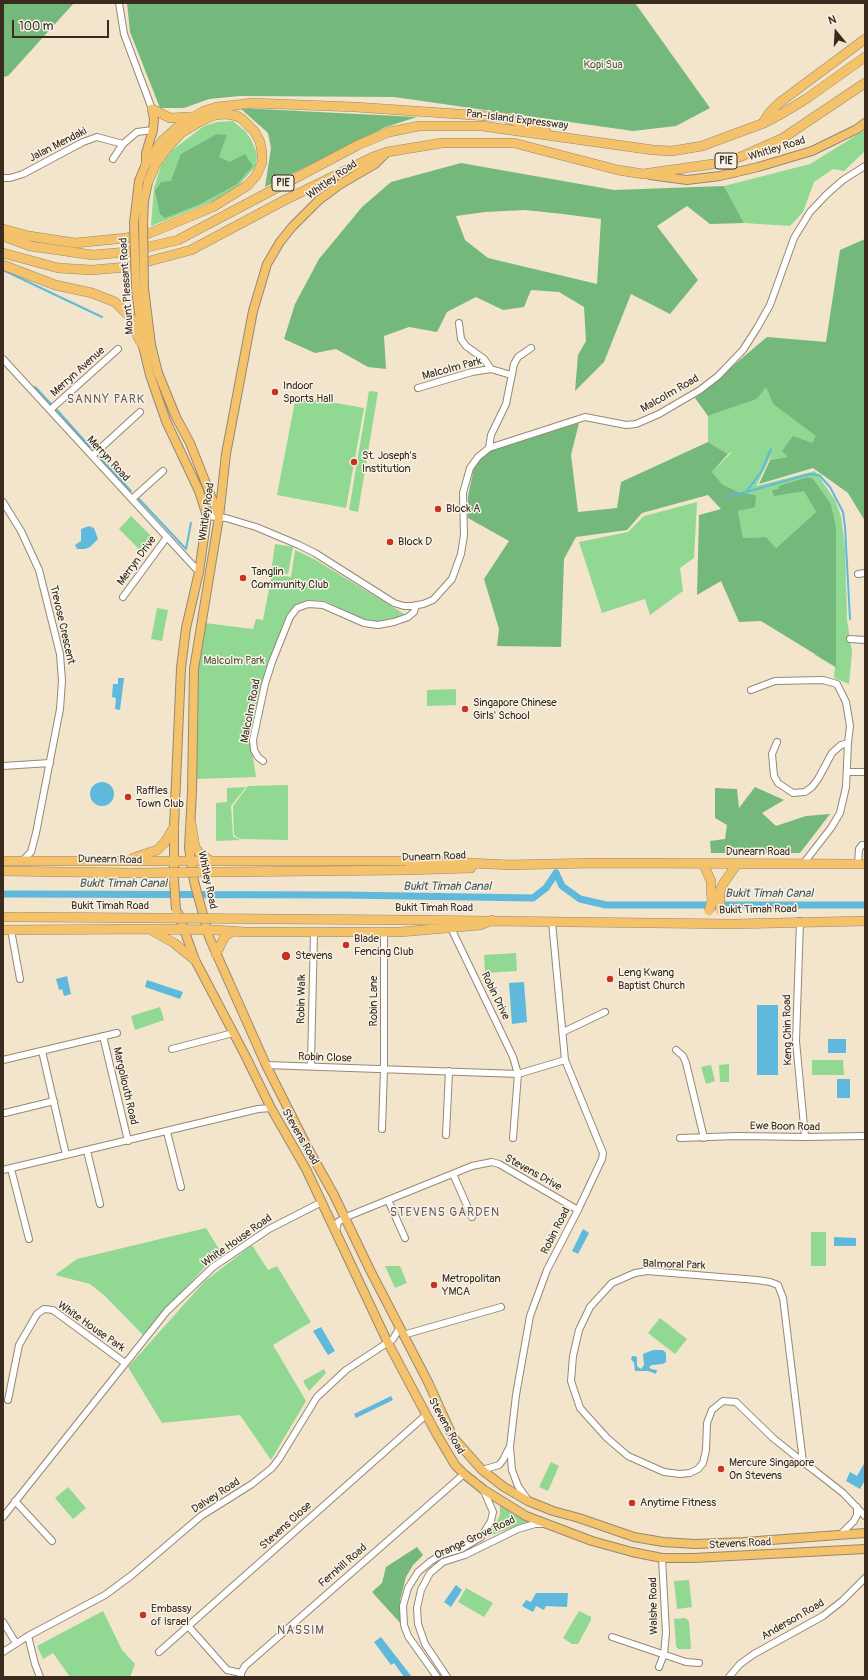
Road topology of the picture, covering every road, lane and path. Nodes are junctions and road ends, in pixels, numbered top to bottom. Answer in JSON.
{"nodes":[{"id":1,"x":119,"y":3,"type":"edge"},
{"id":2,"x":865,"y":39,"type":"edge"},
{"id":3,"x":865,"y":57,"type":"edge"},
{"id":4,"x":865,"y":83,"type":"edge"},
{"id":5,"x":152,"y":109,"type":"junction"},
{"id":6,"x":194,"y":116,"type":"junction"},
{"id":7,"x":764,"y":123,"type":"junction"},
{"id":8,"x":865,"y":123,"type":"edge"},
{"id":9,"x":153,"y":130,"type":"junction"},
{"id":10,"x":570,"y":138,"type":"junction"},
{"id":11,"x":123,"y":144,"type":"junction"},
{"id":12,"x":387,"y":152,"type":"junction"},
{"id":13,"x":113,"y":159,"type":"dead end"},
{"id":14,"x":146,"y":164,"type":"junction"},
{"id":15,"x":865,"y":166,"type":"edge"},
{"id":16,"x":643,"y":174,"type":"junction"},
{"id":17,"x":3,"y":178,"type":"edge"},
{"id":18,"x":148,"y":182,"type":"joint"},
{"id":19,"x":3,"y":229,"type":"edge"},
{"id":20,"x":3,"y":236,"type":"edge"},
{"id":21,"x":3,"y":253,"type":"edge"},
{"id":22,"x":3,"y":265,"type":"edge"},
{"id":23,"x":140,"y":288,"type":"junction"},
{"id":24,"x":459,"y":323,"type":"dead end"},
{"id":25,"x":143,"y":346,"type":"junction"},
{"id":26,"x":531,"y":348,"type":"dead end"},
{"id":27,"x":118,"y":349,"type":"dead end"},
{"id":28,"x":3,"y":359,"type":"edge"},
{"id":29,"x":491,"y":369,"type":"junction"},
{"id":30,"x":511,"y":375,"type":"junction"},
{"id":31,"x":418,"y":388,"type":"dead end"},
{"id":32,"x":50,"y":410,"type":"junction"},
{"id":33,"x":140,"y":412,"type":"dead end"},
{"id":34,"x":489,"y":448,"type":"junction"},
{"id":35,"x":92,"y":456,"type":"junction"},
{"id":36,"x":163,"y":471,"type":"dead end"},
{"id":37,"x":132,"y":499,"type":"junction"},
{"id":38,"x":3,"y":502,"type":"edge"},
{"id":39,"x":207,"y":516,"type":"junction"},
{"id":40,"x":219,"y":517,"type":"junction"},
{"id":41,"x":166,"y":537,"type":"junction"},
{"id":42,"x":199,"y":572,"type":"junction"},
{"id":43,"x":865,"y":573,"type":"edge"},
{"id":44,"x":858,"y":574,"type":"dead end"},
{"id":45,"x":123,"y":597,"type":"dead end"},
{"id":46,"x":416,"y":605,"type":"junction"},
{"id":47,"x":850,"y":639,"type":"dead end"},
{"id":48,"x":865,"y":640,"type":"edge"},
{"id":49,"x":751,"y":690,"type":"dead end"},
{"id":50,"x":777,"y":742,"type":"dead end"},
{"id":51,"x":848,"y":743,"type":"junction"},
{"id":52,"x":263,"y":761,"type":"dead end"},
{"id":53,"x":50,"y":763,"type":"junction"},
{"id":54,"x":3,"y":766,"type":"edge"},
{"id":55,"x":849,"y":772,"type":"dead end"},
{"id":56,"x":865,"y":772,"type":"edge"},
{"id":57,"x":190,"y":823,"type":"junction"},
{"id":58,"x":174,"y":827,"type":"junction"},
{"id":59,"x":865,"y":845,"type":"edge"},
{"id":60,"x":32,"y":852,"type":"junction"},
{"id":61,"x":3,"y":861,"type":"edge"},
{"id":62,"x":22,"y":861,"type":"junction"},
{"id":63,"x":35,"y":861,"type":"junction"},
{"id":64,"x":174,"y":861,"type":"junction"},
{"id":65,"x":190,"y":861,"type":"junction"},
{"id":66,"x":112,"y":862,"type":"junction"},
{"id":67,"x":212,"y":862,"type":"junction"},
{"id":68,"x":703,"y":864,"type":"junction"},
{"id":69,"x":737,"y":864,"type":"junction"},
{"id":70,"x":803,"y":864,"type":"junction"},
{"id":71,"x":862,"y":864,"type":"edge"},
{"id":72,"x":511,"y":865,"type":"junction"},
{"id":73,"x":3,"y":871,"type":"edge"},
{"id":74,"x":716,"y":891,"type":"junction"},
{"id":75,"x":3,"y":917,"type":"edge"},
{"id":76,"x":492,"y":920,"type":"junction"},
{"id":77,"x":800,"y":921,"type":"junction"},
{"id":78,"x":865,"y":921,"type":"edge"},
{"id":79,"x":552,"y":922,"type":"junction"},
{"id":80,"x":691,"y":923,"type":"junction"},
{"id":81,"x":733,"y":924,"type":"junction"},
{"id":82,"x":451,"y":928,"type":"junction"},
{"id":83,"x":7,"y":930,"type":"edge"},
{"id":84,"x":150,"y":930,"type":"junction"},
{"id":85,"x":184,"y":930,"type":"junction"},
{"id":86,"x":207,"y":930,"type":"junction"},
{"id":87,"x":234,"y":932,"type":"junction"},
{"id":88,"x":314,"y":932,"type":"junction"},
{"id":89,"x":384,"y":932,"type":"junction"},
{"id":90,"x":216,"y":954,"type":"junction"},
{"id":91,"x":195,"y":960,"type":"junction"},
{"id":92,"x":20,"y":979,"type":"dead end"},
{"id":93,"x":605,"y":1012,"type":"dead end"},
{"id":94,"x":563,"y":1032,"type":"junction"},
{"id":95,"x":117,"y":1033,"type":"dead end"},
{"id":96,"x":233,"y":1033,"type":"junction"},
{"id":97,"x":103,"y":1036,"type":"junction"},
{"id":98,"x":172,"y":1049,"type":"dead end"},
{"id":99,"x":676,"y":1050,"type":"dead end"},
{"id":100,"x":42,"y":1051,"type":"junction"},
{"id":101,"x":3,"y":1060,"type":"edge"},
{"id":102,"x":565,"y":1060,"type":"junction"},
{"id":103,"x":266,"y":1065,"type":"junction"},
{"id":104,"x":312,"y":1066,"type":"junction"},
{"id":105,"x":384,"y":1070,"type":"junction"},
{"id":106,"x":449,"y":1072,"type":"junction"},
{"id":107,"x":518,"y":1074,"type":"junction"},
{"id":108,"x":54,"y":1101,"type":"junction"},
{"id":109,"x":271,"y":1108,"type":"junction"},
{"id":110,"x":5,"y":1113,"type":"dead end"},
{"id":111,"x":382,"y":1129,"type":"dead end"},
{"id":112,"x":168,"y":1132,"type":"junction"},
{"id":113,"x":446,"y":1134,"type":"dead end"},
{"id":114,"x":865,"y":1136,"type":"edge"},
{"id":115,"x":805,"y":1137,"type":"junction"},
{"id":116,"x":513,"y":1138,"type":"dead end"},
{"id":117,"x":680,"y":1138,"type":"dead end"},
{"id":118,"x":704,"y":1138,"type":"junction"},
{"id":119,"x":128,"y":1141,"type":"junction"},
{"id":120,"x":87,"y":1151,"type":"junction"},
{"id":121,"x":66,"y":1155,"type":"junction"},
{"id":122,"x":11,"y":1168,"type":"junction"},
{"id":123,"x":3,"y":1170,"type":"edge"},
{"id":124,"x":453,"y":1174,"type":"junction"},
{"id":125,"x":180,"y":1187,"type":"dead end"},
{"id":126,"x":334,"y":1195,"type":"junction"},
{"id":127,"x":388,"y":1200,"type":"junction"},
{"id":128,"x":322,"y":1202,"type":"junction"},
{"id":129,"x":100,"y":1204,"type":"dead end"},
{"id":130,"x":578,"y":1210,"type":"junction"},
{"id":131,"x":327,"y":1214,"type":"junction"},
{"id":132,"x":472,"y":1217,"type":"dead end"},
{"id":133,"x":346,"y":1218,"type":"junction"},
{"id":134,"x":336,"y":1231,"type":"junction"},
{"id":135,"x":405,"y":1238,"type":"dead end"},
{"id":136,"x":29,"y":1239,"type":"dead end"},
{"id":137,"x":501,"y":1307,"type":"dead end"},
{"id":138,"x":401,"y":1331,"type":"junction"},
{"id":139,"x":388,"y":1343,"type":"junction"},
{"id":140,"x":126,"y":1363,"type":"junction"},
{"id":141,"x":8,"y":1400,"type":"dead end"},
{"id":142,"x":426,"y":1415,"type":"junction"},
{"id":143,"x":510,"y":1447,"type":"junction"},
{"id":144,"x":803,"y":1462,"type":"junction"},
{"id":145,"x":482,"y":1470,"type":"junction"},
{"id":146,"x":464,"y":1474,"type":"junction"},
{"id":147,"x":484,"y":1490,"type":"junction"},
{"id":148,"x":15,"y":1501,"type":"junction"},
{"id":149,"x":528,"y":1501,"type":"junction"},
{"id":150,"x":857,"y":1507,"type":"junction"},
{"id":151,"x":865,"y":1516,"type":"edge"},
{"id":152,"x":3,"y":1517,"type":"edge"},
{"id":153,"x":548,"y":1524,"type":"junction"},
{"id":154,"x":861,"y":1534,"type":"edge"},
{"id":155,"x":840,"y":1535,"type":"junction"},
{"id":156,"x":798,"y":1538,"type":"junction"},
{"id":157,"x":865,"y":1538,"type":"edge"},
{"id":158,"x":52,"y":1542,"type":"dead end"},
{"id":159,"x":865,"y":1549,"type":"edge"},
{"id":160,"x":816,"y":1551,"type":"junction"},
{"id":161,"x":662,"y":1558,"type":"junction"},
{"id":162,"x":865,"y":1578,"type":"edge"},
{"id":163,"x":3,"y":1622,"type":"edge"},
{"id":164,"x":188,"y":1627,"type":"junction"},
{"id":165,"x":28,"y":1636,"type":"junction"},
{"id":166,"x":612,"y":1638,"type":"dead end"},
{"id":167,"x":16,"y":1643,"type":"junction"},
{"id":168,"x":3,"y":1652,"type":"edge"},
{"id":169,"x":159,"y":1652,"type":"dead end"},
{"id":170,"x":664,"y":1654,"type":"junction"},
{"id":171,"x":698,"y":1663,"type":"dead end"},
{"id":172,"x":658,"y":1667,"type":"dead end"},
{"id":173,"x":241,"y":1675,"type":"edge"},
{"id":174,"x":40,"y":1677,"type":"edge"},
{"id":175,"x":437,"y":1677,"type":"edge"},
{"id":176,"x":446,"y":1677,"type":"edge"},
{"id":177,"x":729,"y":1677,"type":"edge"}],
"edges":[{"from":1,"to":5,"type":"street"},
{"from":2,"to":7,"type":"highway"},
{"from":3,"to":7,"type":"highway","name":"Pan-Island Expressway","number":"PIE"},
{"from":4,"to":16,"type":"highway","number":"PIE"},
{"from":5,"to":6,"type":"highway"},
{"from":5,"to":9,"type":"main road","name":"Mount Pleasant Road"},
{"from":6,"to":10,"type":"highway"},
{"from":6,"to":14,"type":"highway"},
{"from":7,"to":10,"type":"highway","name":"Pan-Island Expressway","number":"PIE"},
{"from":8,"to":16,"type":"main road","name":"Whitley Road"},
{"from":9,"to":11,"type":"street"},
{"from":9,"to":14,"type":"main road","name":"Mount Pleasant Road"},
{"from":10,"to":20,"type":"highway","name":"Pan-Island Expressway","number":"PIE"},
{"from":11,"to":13,"type":"street"},
{"from":11,"to":17,"type":"street","name":"Jalan Mendaki"},
{"from":12,"to":16,"type":"highway","number":"PIE"},
{"from":12,"to":21,"type":"highway","number":"PIE"},
{"from":12,"to":40,"type":"main road","name":"Whitley Road"},
{"from":14,"to":23,"type":"main road","name":"Mount Pleasant Road","bridge":true},
{"from":15,"to":34,"type":"street","name":"Malcolm Road"},
{"from":18,"to":19,"type":"highway"},
{"from":18,"to":23,"type":"main road","name":"Mount Pleasant Road","bridge":true},
{"from":22,"to":25,"type":"highway"},
{"from":23,"to":25,"type":"main road","name":"Mount Pleasant Road"},
{"from":23,"to":40,"type":"main road","name":"Mount Pleasant Road"},
{"from":24,"to":29,"type":"street","name":"Malcolm Park"},
{"from":25,"to":39,"type":"main road","name":"Mount Pleasant Road"},
{"from":26,"to":30,"type":"street"},
{"from":27,"to":32,"type":"street","name":"Merryn Avenue"},
{"from":28,"to":32,"type":"street","name":"Merryn Road"},
{"from":29,"to":30,"type":"street","name":"Malcolm Park"},
{"from":29,"to":31,"type":"street","name":"Malcolm Park"},
{"from":30,"to":34,"type":"street"},
{"from":32,"to":35,"type":"street","name":"Merryn Road"},
{"from":33,"to":35,"type":"street"},
{"from":34,"to":46,"type":"street","name":"Malcolm Road"},
{"from":35,"to":37,"type":"street","name":"Merryn Road"},
{"from":36,"to":37,"type":"street"},
{"from":37,"to":41,"type":"street","name":"Merryn Road"},
{"from":38,"to":53,"type":"street","name":"Trevose Crescent"},
{"from":39,"to":40,"type":"street","name":"Malcolm Road"},
{"from":39,"to":42,"type":"main road","name":"Whitley Road"},
{"from":40,"to":46,"type":"street","name":"Malcolm Road"},
{"from":40,"to":57,"type":"main road","name":"Whitley Road"},
{"from":41,"to":42,"type":"street","name":"Merryn Road"},
{"from":41,"to":45,"type":"street","name":"Merryn Drive"},
{"from":42,"to":58,"type":"main road","name":"Whitley Road"},
{"from":43,"to":44,"type":"street"},
{"from":46,"to":52,"type":"street","name":"Malcolm Road"},
{"from":47,"to":48,"type":"street"},
{"from":49,"to":51,"type":"street"},
{"from":50,"to":51,"type":"street"},
{"from":51,"to":70,"type":"street"},
{"from":53,"to":54,"type":"street"},
{"from":53,"to":60,"type":"street","name":"Trevose Crescent"},
{"from":55,"to":56,"type":"street"},
{"from":57,"to":65,"type":"main road","name":"Whitley Road"},
{"from":57,"to":67,"type":"highway"},
{"from":58,"to":64,"type":"main road","name":"Whitley Road"},
{"from":58,"to":66,"type":"highway"},
{"from":59,"to":71,"type":"street"},
{"from":60,"to":62,"type":"street"},
{"from":60,"to":63,"type":"street"},
{"from":61,"to":62,"type":"highway"},
{"from":62,"to":63,"type":"highway"},
{"from":63,"to":66,"type":"highway"},
{"from":64,"to":65,"type":"highway"},
{"from":64,"to":66,"type":"highway"},
{"from":64,"to":85,"type":"main road","name":"Whitley Road","bridge":true},
{"from":65,"to":67,"type":"highway"},
{"from":65,"to":86,"type":"main road","name":"Whitley Road"},
{"from":67,"to":72,"type":"highway"},
{"from":68,"to":69,"type":"highway","name":"Dunearn Road"},
{"from":68,"to":72,"type":"highway","name":"Dunearn Road"},
{"from":68,"to":74,"type":"highway"},
{"from":69,"to":70,"type":"highway","name":"Dunearn Road"},
{"from":69,"to":74,"type":"highway"},
{"from":70,"to":71,"type":"highway","name":"Dunearn Road"},
{"from":72,"to":73,"type":"highway","name":"Dunearn Road","bridge":true},
{"from":74,"to":80,"type":"highway","bridge":true},
{"from":74,"to":81,"type":"highway","bridge":true},
{"from":75,"to":76,"type":"highway","name":"Bukit Timah Road","bridge":true},
{"from":76,"to":79,"type":"highway","name":"Bukit Timah Road"},
{"from":76,"to":82,"type":"highway"},
{"from":77,"to":78,"type":"highway","name":"Bukit Timah Road"},
{"from":77,"to":81,"type":"highway","name":"Bukit Timah Road"},
{"from":77,"to":115,"type":"street","name":"Keng Chin Road"},
{"from":79,"to":80,"type":"highway","name":"Bukit Timah Road"},
{"from":79,"to":94,"type":"street","name":"Robin Road"},
{"from":80,"to":81,"type":"highway","name":"Bukit Timah Road"},
{"from":82,"to":89,"type":"highway"},
{"from":82,"to":107,"type":"street","name":"Robin Drive"},
{"from":83,"to":84,"type":"highway"},
{"from":83,"to":92,"type":"street"},
{"from":84,"to":85,"type":"highway"},
{"from":84,"to":91,"type":"highway"},
{"from":85,"to":86,"type":"highway"},
{"from":85,"to":91,"type":"main road","name":"Stevens Road"},
{"from":86,"to":87,"type":"highway"},
{"from":86,"to":90,"type":"main road","name":"Stevens Road"},
{"from":87,"to":88,"type":"highway"},
{"from":87,"to":90,"type":"highway"},
{"from":88,"to":89,"type":"highway"},
{"from":88,"to":104,"type":"street","name":"Robin Walk"},
{"from":89,"to":105,"type":"street","name":"Robin Lane"},
{"from":90,"to":103,"type":"main road","name":"Stevens Road"},
{"from":91,"to":96,"type":"main road","name":"Stevens Road"},
{"from":93,"to":94,"type":"street"},
{"from":94,"to":102,"type":"street","name":"Robin Road"},
{"from":95,"to":97,"type":"street","name":"Margoliouth Road"},
{"from":96,"to":98,"type":"street"},
{"from":96,"to":109,"type":"main road","name":"Stevens Road"},
{"from":97,"to":100,"type":"street","name":"Margoliouth Road"},
{"from":97,"to":119,"type":"street","name":"Margoliouth Road"},
{"from":99,"to":118,"type":"street"},
{"from":100,"to":101,"type":"street","name":"Margoliouth Road"},
{"from":100,"to":108,"type":"street"},
{"from":102,"to":107,"type":"street","name":"Robin Close"},
{"from":102,"to":130,"type":"street","name":"Robin Road"},
{"from":103,"to":104,"type":"street","name":"Robin Close"},
{"from":103,"to":126,"type":"main road","name":"Stevens Road"},
{"from":104,"to":105,"type":"street","name":"Robin Close"},
{"from":105,"to":106,"type":"street","name":"Robin Close"},
{"from":105,"to":111,"type":"street"},
{"from":106,"to":107,"type":"street","name":"Robin Close"},
{"from":106,"to":113,"type":"street"},
{"from":107,"to":116,"type":"street"},
{"from":108,"to":110,"type":"street"},
{"from":108,"to":121,"type":"street"},
{"from":109,"to":112,"type":"street","name":"Margoliouth Road"},
{"from":109,"to":128,"type":"main road","name":"Stevens Road"},
{"from":112,"to":119,"type":"street","name":"Margoliouth Road"},
{"from":112,"to":125,"type":"street"},
{"from":114,"to":115,"type":"street","name":"Ewe Boon Road"},
{"from":115,"to":118,"type":"street","name":"Ewe Boon Road"},
{"from":117,"to":118,"type":"street","name":"Ewe Boon Road"},
{"from":119,"to":120,"type":"street","name":"Margoliouth Road"},
{"from":120,"to":121,"type":"street","name":"Margoliouth Road"},
{"from":120,"to":129,"type":"street"},
{"from":121,"to":122,"type":"street","name":"Margoliouth Road"},
{"from":122,"to":123,"type":"street","name":"Margoliouth Road"},
{"from":122,"to":136,"type":"street"},
{"from":124,"to":127,"type":"street","name":"Stevens Drive"},
{"from":124,"to":130,"type":"street","name":"Stevens Drive"},
{"from":124,"to":132,"type":"street"},
{"from":126,"to":131,"type":"main road"},
{"from":126,"to":133,"type":"main road","name":"Stevens Road"},
{"from":127,"to":133,"type":"street","name":"Stevens Drive"},
{"from":127,"to":135,"type":"street"},
{"from":128,"to":131,"type":"main road","name":"Stevens Road"},
{"from":128,"to":140,"type":"street","name":"White House Road"},
{"from":130,"to":143,"type":"street","name":"Robin Road"},
{"from":131,"to":134,"type":"main road","name":"Stevens Road"},
{"from":133,"to":134,"type":"street","name":"Stevens Drive"},
{"from":133,"to":138,"type":"main road","name":"Stevens Road"},
{"from":134,"to":139,"type":"main road","name":"Stevens Road"},
{"from":137,"to":138,"type":"street"},
{"from":138,"to":139,"type":"street"},
{"from":138,"to":145,"type":"main road","name":"Stevens Road"},
{"from":139,"to":142,"type":"main road","name":"Stevens Road"},
{"from":139,"to":165,"type":"street","name":"Dalvey Road"},
{"from":140,"to":141,"type":"street","name":"White House Park"},
{"from":140,"to":148,"type":"street","name":"White House Park"},
{"from":142,"to":146,"type":"main road","name":"Stevens Road"},
{"from":142,"to":164,"type":"street","name":"Stevens Close"},
{"from":143,"to":145,"type":"street","name":"Robin Road"},
{"from":143,"to":149,"type":"street","name":"Robin Road"},
{"from":144,"to":144,"type":"street","name":"Balmoral Park"},
{"from":144,"to":150,"type":"street","name":"Balmoral Park"},
{"from":145,"to":149,"type":"main road","name":"Stevens Road"},
{"from":146,"to":147,"type":"main road","name":"Stevens Road"},
{"from":146,"to":173,"type":"street","name":"Fernhill Road"},
{"from":147,"to":153,"type":"main road","name":"Stevens Road"},
{"from":147,"to":175,"type":"street","name":"Orange Grove Road"},
{"from":148,"to":152,"type":"street","name":"White House Park"},
{"from":148,"to":158,"type":"street"},
{"from":149,"to":156,"type":"main road","name":"Stevens Road"},
{"from":150,"to":151,"type":"street","name":"Balmoral Park"},
{"from":150,"to":155,"type":"street"},
{"from":153,"to":161,"type":"main road","name":"Stevens Road"},
{"from":153,"to":176,"type":"street","name":"Orange Grove Road"},
{"from":154,"to":155,"type":"main road","name":"Stevens Road"},
{"from":154,"to":157,"type":"main road"},
{"from":155,"to":156,"type":"main road","name":"Stevens Road"},
{"from":156,"to":160,"type":"main road"},
{"from":159,"to":160,"type":"main road","name":"Stevens Road"},
{"from":160,"to":161,"type":"main road","name":"Stevens Road"},
{"from":161,"to":170,"type":"street","name":"Walshe Road"},
{"from":162,"to":177,"type":"street","name":"Anderson Road"},
{"from":163,"to":167,"type":"street"},
{"from":164,"to":169,"type":"street","name":"Stevens Close"},
{"from":164,"to":173,"type":"street"},
{"from":165,"to":167,"type":"street","name":"Dalvey Road"},
{"from":165,"to":174,"type":"street"},
{"from":166,"to":170,"type":"street","name":"Walshe Road"},
{"from":167,"to":168,"type":"street","name":"Dalvey Road"},
{"from":170,"to":171,"type":"street","name":"Walshe Road"},
{"from":170,"to":172,"type":"street"}]}
